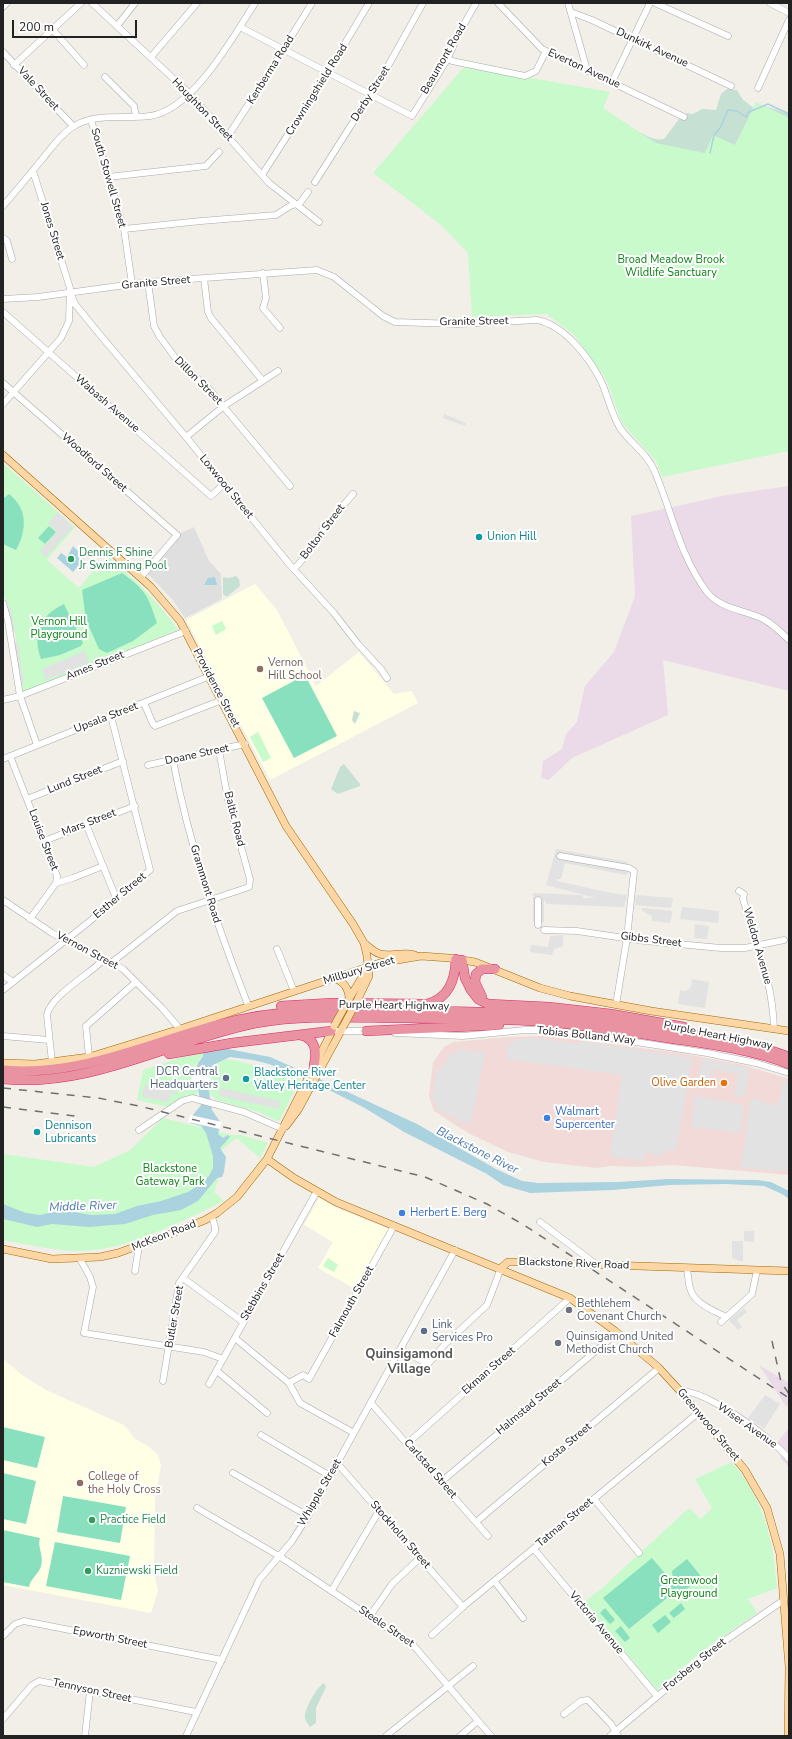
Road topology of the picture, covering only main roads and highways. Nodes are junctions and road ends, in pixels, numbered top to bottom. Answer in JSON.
{"nodes":[{"id":1,"x":3,"y":455,"type":"edge"},
{"id":2,"x":364,"y":943,"type":"junction"},
{"id":3,"x":421,"y":956,"type":"junction"},
{"id":4,"x":459,"y":959,"type":"junction"},
{"id":5,"x":368,"y":967,"type":"junction"},
{"id":6,"x":495,"y":969,"type":"junction"},
{"id":7,"x":333,"y":978,"type":"junction"},
{"id":8,"x":349,"y":999,"type":"junction"},
{"id":9,"x":488,"y":1004,"type":"junction"},
{"id":10,"x":565,"y":1023,"type":"junction"},
{"id":11,"x":333,"y":1028,"type":"junction"},
{"id":12,"x":366,"y":1031,"type":"road end"},
{"id":13,"x":789,"y":1031,"type":"edge"},
{"id":14,"x":178,"y":1033,"type":"junction"},
{"id":15,"x":299,"y":1035,"type":"junction"},
{"id":16,"x":745,"y":1044,"type":"junction"},
{"id":17,"x":789,"y":1057,"type":"edge"},
{"id":18,"x":3,"y":1063,"type":"edge"},
{"id":19,"x":789,"y":1064,"type":"edge"},
{"id":20,"x":115,"y":1066,"type":"junction"},
{"id":21,"x":317,"y":1067,"type":"junction"},
{"id":22,"x":3,"y":1070,"type":"edge"},
{"id":23,"x":3,"y":1079,"type":"edge"},
{"id":24,"x":266,"y":1159,"type":"junction"},
{"id":25,"x":3,"y":1249,"type":"edge"},
{"id":26,"x":501,"y":1268,"type":"junction"},
{"id":27,"x":789,"y":1271,"type":"edge"},
{"id":28,"x":789,"y":1668,"type":"edge"},
{"id":29,"x":788,"y":1736,"type":"edge"}],
"edges":[{"from":1,"to":2,"type":"main road","name":"Providence Street"},
{"from":2,"to":3,"type":"main road"},
{"from":2,"to":5,"type":"main road","name":"Providence Street"},
{"from":3,"to":4,"type":"main road","name":"Millbury Street"},
{"from":3,"to":5,"type":"main road","name":"Millbury Street"},
{"from":4,"to":6,"type":"main road","name":"Millbury Street"},
{"from":4,"to":9,"type":"highway"},
{"from":4,"to":14,"type":"highway"},
{"from":5,"to":7,"type":"main road","name":"Millbury Street"},
{"from":5,"to":8,"type":"main road","name":"McKeon Road"},
{"from":5,"to":21,"type":"main road","name":"McKeon Road","bridge":true},
{"from":6,"to":9,"type":"highway"},
{"from":6,"to":13,"type":"main road","name":"Millbury Street"},
{"from":7,"to":8,"type":"main road"},
{"from":7,"to":14,"type":"main road","name":"Millbury Street"},
{"from":8,"to":11,"type":"main road","name":"McKeon Road","bridge":true},
{"from":9,"to":16,"type":"highway"},
{"from":10,"to":12,"type":"highway"},
{"from":10,"to":19,"type":"highway","name":"Purple Heart Highway"},
{"from":10,"to":20,"type":"highway","name":"Purple Heart Highway"},
{"from":11,"to":15,"type":"highway"},
{"from":11,"to":21,"type":"main road","name":"McKeon Road"},
{"from":14,"to":16,"type":"highway","name":"Purple Heart Highway"},
{"from":14,"to":18,"type":"main road","name":"Millbury Street"},
{"from":14,"to":22,"type":"highway","name":"Purple Heart Highway"},
{"from":15,"to":20,"type":"highway"},
{"from":15,"to":21,"type":"highway"},
{"from":16,"to":17,"type":"highway","name":"Purple Heart Highway"},
{"from":20,"to":23,"type":"highway","name":"Purple Heart Highway"},
{"from":21,"to":24,"type":"main road","name":"McKeon Road"},
{"from":24,"to":25,"type":"main road","name":"McKeon Road"},
{"from":24,"to":26,"type":"main road"},
{"from":26,"to":27,"type":"main road","name":"Blackstone River Road"},
{"from":26,"to":28,"type":"main road","name":"Greenwood Street"},
{"from":28,"to":29,"type":"main road","name":"Greenwood Street"}]}
